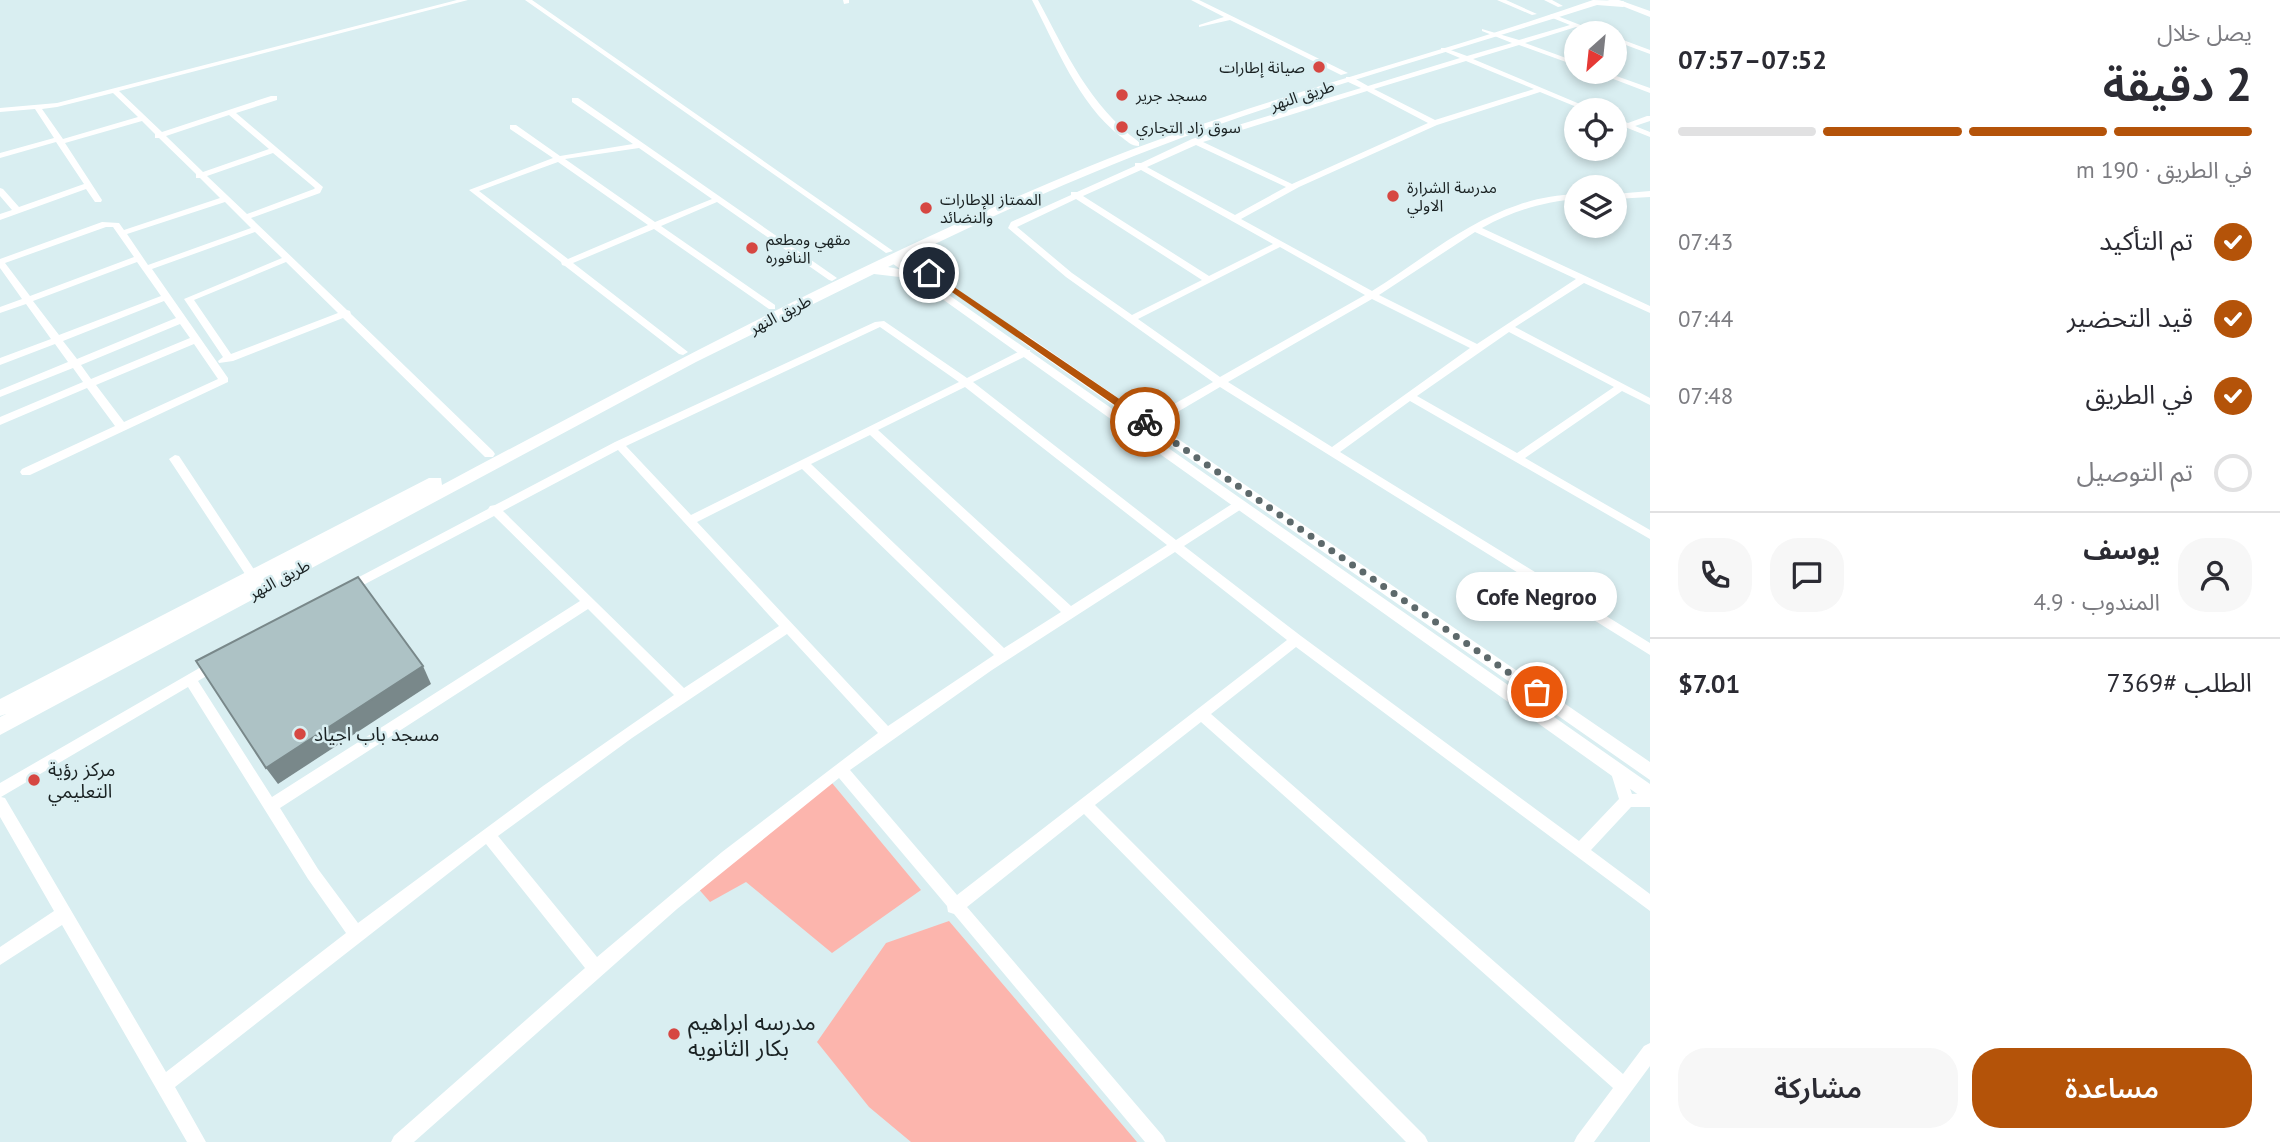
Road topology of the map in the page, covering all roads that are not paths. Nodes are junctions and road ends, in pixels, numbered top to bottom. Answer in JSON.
{"nodes":[{"id":1,"x":465,"y":0,"type":"edge"},
{"id":2,"x":528,"y":0,"type":"edge"},
{"id":3,"x":1035,"y":0,"type":"edge"},
{"id":4,"x":1194,"y":0,"type":"edge"},
{"id":5,"x":1500,"y":0,"type":"edge"},
{"id":6,"x":1580,"y":0,"type":"edge"},
{"id":7,"x":1603,"y":1,"type":"edge"},
{"id":8,"x":1621,"y":2,"type":"edge"},
{"id":9,"x":1553,"y":7,"type":"edge"},
{"id":10,"x":1535,"y":14,"type":"junction"},
{"id":11,"x":1650,"y":14,"type":"edge"},
{"id":12,"x":1229,"y":18,"type":"junction"},
{"id":13,"x":1572,"y":21,"type":"edge"},
{"id":14,"x":1200,"y":26,"type":"dead end"},
{"id":15,"x":1564,"y":29,"type":"edge"},
{"id":16,"x":1489,"y":32,"type":"junction"},
{"id":17,"x":1522,"y":44,"type":"junction"},
{"id":18,"x":1628,"y":44,"type":"edge"},
{"id":19,"x":1443,"y":49,"type":"junction"},
{"id":20,"x":1650,"y":52,"type":"edge"},
{"id":21,"x":1564,"y":59,"type":"edge"},
{"id":22,"x":1467,"y":60,"type":"junction"},
{"id":23,"x":1347,"y":76,"type":"junction"},
{"id":24,"x":1628,"y":83,"type":"edge"},
{"id":25,"x":1367,"y":89,"type":"junction"},
{"id":26,"x":114,"y":90,"type":"junction"},
{"id":27,"x":1539,"y":90,"type":"junction"},
{"id":28,"x":1650,"y":91,"type":"edge"},
{"id":29,"x":274,"y":98,"type":"dead end"},
{"id":30,"x":575,"y":100,"type":"dead end"},
{"id":31,"x":1564,"y":100,"type":"edge"},
{"id":32,"x":38,"y":108,"type":"junction"},
{"id":33,"x":0,"y":110,"type":"edge"},
{"id":34,"x":230,"y":112,"type":"junction"},
{"id":35,"x":1650,"y":118,"type":"edge"},
{"id":36,"x":141,"y":119,"type":"junction"},
{"id":37,"x":1433,"y":123,"type":"junction"},
{"id":38,"x":1629,"y":125,"type":"joint"},
{"id":39,"x":513,"y":127,"type":"dead end"},
{"id":40,"x":1650,"y":135,"type":"edge"},
{"id":41,"x":158,"y":136,"type":"junction"},
{"id":42,"x":60,"y":141,"type":"junction"},
{"id":43,"x":1195,"y":141,"type":"junction"},
{"id":44,"x":1136,"y":144,"type":"junction"},
{"id":45,"x":640,"y":145,"type":"junction"},
{"id":46,"x":273,"y":150,"type":"junction"},
{"id":47,"x":0,"y":156,"type":"edge"},
{"id":48,"x":556,"y":159,"type":"junction"},
{"id":49,"x":1138,"y":165,"type":"junction"},
{"id":50,"x":200,"y":176,"type":"junction"},
{"id":51,"x":89,"y":185,"type":"junction"},
{"id":52,"x":1292,"y":187,"type":"junction"},
{"id":53,"x":0,"y":191,"type":"edge"},
{"id":54,"x":1074,"y":194,"type":"junction"},
{"id":55,"x":1648,"y":196,"type":"edge"},
{"id":56,"x":1564,"y":197,"type":"edge"},
{"id":57,"x":1627,"y":197,"type":"edge"},
{"id":58,"x":226,"y":199,"type":"junction"},
{"id":59,"x":718,"y":199,"type":"junction"},
{"id":60,"x":99,"y":200,"type":"dead end"},
{"id":61,"x":17,"y":211,"type":"junction"},
{"id":62,"x":0,"y":217,"type":"edge"},
{"id":63,"x":246,"y":217,"type":"junction"},
{"id":64,"x":1234,"y":219,"type":"junction"},
{"id":65,"x":653,"y":226,"type":"junction"},
{"id":66,"x":258,"y":229,"type":"junction"},
{"id":67,"x":1476,"y":229,"type":"junction"},
{"id":68,"x":122,"y":233,"type":"junction"},
{"id":69,"x":930,"y":241,"type":"junction"},
{"id":70,"x":1280,"y":244,"type":"junction"},
{"id":71,"x":895,"y":254,"type":"junction"},
{"id":72,"x":289,"y":258,"type":"junction"},
{"id":73,"x":0,"y":262,"type":"edge"},
{"id":74,"x":565,"y":262,"type":"junction"},
{"id":75,"x":143,"y":263,"type":"junction"},
{"id":76,"x":861,"y":273,"type":"junction"},
{"id":77,"x":925,"y":275,"type":"junction"},
{"id":78,"x":832,"y":278,"type":"junction"},
{"id":79,"x":1583,"y":279,"type":"junction"},
{"id":80,"x":1209,"y":280,"type":"junction"},
{"id":81,"x":1373,"y":295,"type":"junction"},
{"id":82,"x":167,"y":297,"type":"junction"},
{"id":83,"x":27,"y":299,"type":"junction"},
{"id":84,"x":772,"y":307,"type":"junction"},
{"id":85,"x":0,"y":310,"type":"edge"},
{"id":86,"x":1650,"y":310,"type":"edge"},
{"id":87,"x":347,"y":313,"type":"junction"},
{"id":88,"x":183,"y":319,"type":"junction"},
{"id":89,"x":1131,"y":319,"type":"junction"},
{"id":90,"x":1509,"y":328,"type":"junction"},
{"id":91,"x":57,"y":339,"type":"junction"},
{"id":92,"x":196,"y":339,"type":"junction"},
{"id":93,"x":1477,"y":348,"type":"junction"},
{"id":94,"x":683,"y":352,"type":"junction"},
{"id":95,"x":1026,"y":352,"type":"junction"},
{"id":96,"x":229,"y":359,"type":"junction"},
{"id":97,"x":0,"y":362,"type":"edge"},
{"id":98,"x":75,"y":363,"type":"junction"},
{"id":99,"x":214,"y":365,"type":"junction"},
{"id":100,"x":966,"y":382,"type":"junction"},
{"id":101,"x":1220,"y":382,"type":"junction"},
{"id":102,"x":89,"y":383,"type":"junction"},
{"id":103,"x":1621,"y":387,"type":"junction"},
{"id":104,"x":0,"y":394,"type":"edge"},
{"id":105,"x":1411,"y":397,"type":"junction"},
{"id":106,"x":1650,"y":402,"type":"edge"},
{"id":107,"x":0,"y":421,"type":"edge"},
{"id":108,"x":1148,"y":424,"type":"junction"},
{"id":109,"x":122,"y":428,"type":"junction"},
{"id":110,"x":871,"y":429,"type":"junction"},
{"id":111,"x":619,"y":446,"type":"junction"},
{"id":112,"x":1334,"y":451,"type":"junction"},
{"id":113,"x":489,"y":454,"type":"junction"},
{"id":114,"x":1517,"y":458,"type":"junction"},
{"id":115,"x":175,"y":459,"type":"dead end"},
{"id":116,"x":804,"y":464,"type":"junction"},
{"id":117,"x":26,"y":472,"type":"dead end"},
{"id":118,"x":1239,"y":505,"type":"junction"},
{"id":119,"x":494,"y":509,"type":"junction"},
{"id":120,"x":688,"y":521,"type":"junction"},
{"id":121,"x":1650,"y":535,"type":"edge"},
{"id":122,"x":1176,"y":545,"type":"junction"},
{"id":123,"x":253,"y":577,"type":"junction"},
{"id":124,"x":332,"y":597,"type":"edge"},
{"id":125,"x":589,"y":602,"type":"junction"},
{"id":126,"x":1071,"y":613,"type":"junction"},
{"id":127,"x":788,"y":627,"type":"junction"},
{"id":128,"x":1296,"y":640,"type":"junction"},
{"id":129,"x":1470,"y":645,"type":"junction"},
{"id":130,"x":1650,"y":650,"type":"edge"},
{"id":131,"x":1004,"y":656,"type":"junction"},
{"id":132,"x":1453,"y":656,"type":"junction"},
{"id":133,"x":226,"y":658,"type":"edge"},
{"id":134,"x":190,"y":679,"type":"junction"},
{"id":135,"x":682,"y":694,"type":"junction"},
{"id":136,"x":0,"y":708,"type":"edge"},
{"id":137,"x":1200,"y":715,"type":"junction"},
{"id":138,"x":0,"y":727,"type":"edge"},
{"id":139,"x":887,"y":734,"type":"junction"},
{"id":140,"x":840,"y":769,"type":"junction"},
{"id":141,"x":1650,"y":772,"type":"edge"},
{"id":142,"x":1618,"y":773,"type":"junction"},
{"id":143,"x":0,"y":791,"type":"edge"},
{"id":144,"x":1650,"y":798,"type":"edge"},
{"id":145,"x":1627,"y":801,"type":"junction"},
{"id":146,"x":0,"y":803,"type":"edge"},
{"id":147,"x":1084,"y":805,"type":"junction"},
{"id":148,"x":270,"y":806,"type":"junction"},
{"id":149,"x":489,"y":836,"type":"junction"},
{"id":150,"x":1582,"y":849,"type":"junction"},
{"id":151,"x":1650,"y":903,"type":"edge"},
{"id":152,"x":954,"y":907,"type":"junction"},
{"id":153,"x":64,"y":914,"type":"junction"},
{"id":154,"x":356,"y":934,"type":"junction"},
{"id":155,"x":0,"y":957,"type":"edge"},
{"id":156,"x":596,"y":969,"type":"junction"},
{"id":157,"x":1650,"y":1052,"type":"edge"},
{"id":158,"x":164,"y":1084,"type":"junction"},
{"id":159,"x":1625,"y":1087,"type":"junction"},
{"id":160,"x":197,"y":1142,"type":"edge"},
{"id":161,"x":400,"y":1142,"type":"edge"},
{"id":162,"x":1157,"y":1142,"type":"edge"},
{"id":163,"x":1419,"y":1142,"type":"edge"},
{"id":164,"x":1583,"y":1142,"type":"edge"}],
"edges":[{"from":1,"to":26,"type":"street"},
{"from":2,"to":71,"type":"street"},
{"from":3,"to":44,"type":"street"},
{"from":4,"to":12,"type":"street"},
{"from":5,"to":10,"type":"street"},
{"from":6,"to":9,"type":"main road","name":"طريق النهر"},
{"from":7,"to":8,"type":"main road"},
{"from":7,"to":8,"type":"main road"},
{"from":7,"to":9,"type":"main road","name":"طريق النهر"},
{"from":8,"to":11,"type":"main road"},
{"from":9,"to":10,"type":"main road","name":"طريق النهر"},
{"from":9,"to":13,"type":"street"},
{"from":9,"to":16,"type":"main road","name":"طريق النهر"},
{"from":10,"to":16,"type":"main road","name":"طريق النهر"},
{"from":12,"to":14,"type":"street"},
{"from":12,"to":23,"type":"street"},
{"from":15,"to":17,"type":"street"},
{"from":16,"to":17,"type":"street"},
{"from":16,"to":19,"type":"main road","name":"طريق النهر"},
{"from":16,"to":23,"type":"main road","name":"طريق النهر"},
{"from":17,"to":21,"type":"street"},
{"from":17,"to":22,"type":"street"},
{"from":18,"to":20,"type":"street"},
{"from":19,"to":22,"type":"street"},
{"from":19,"to":23,"type":"main road","name":"طريق النهر"},
{"from":22,"to":25,"type":"street"},
{"from":22,"to":27,"type":"street"},
{"from":23,"to":25,"type":"street"},
{"from":23,"to":44,"type":"main road","name":"طريق النهر"},
{"from":23,"to":69,"type":"main road","name":"طريق النهر"},
{"from":24,"to":28,"type":"street"},
{"from":25,"to":37,"type":"street"},
{"from":25,"to":43,"type":"street"},
{"from":26,"to":32,"type":"street"},
{"from":26,"to":36,"type":"street"},
{"from":27,"to":31,"type":"street"},
{"from":27,"to":37,"type":"street"},
{"from":29,"to":34,"type":"street"},
{"from":30,"to":45,"type":"street"},
{"from":32,"to":33,"type":"street"},
{"from":32,"to":42,"type":"street"},
{"from":34,"to":41,"type":"street"},
{"from":34,"to":46,"type":"street"},
{"from":35,"to":38,"type":"street"},
{"from":36,"to":41,"type":"street"},
{"from":36,"to":42,"type":"street"},
{"from":37,"to":52,"type":"street"},
{"from":38,"to":40,"type":"street"},
{"from":39,"to":48,"type":"street"},
{"from":41,"to":50,"type":"street"},
{"from":42,"to":47,"type":"street"},
{"from":42,"to":51,"type":"street"},
{"from":43,"to":49,"type":"street"},
{"from":43,"to":52,"type":"street"},
{"from":44,"to":71,"type":"main road","name":"طريق النهر"},
{"from":45,"to":48,"type":"street"},
{"from":45,"to":59,"type":"street"},
{"from":46,"to":50,"type":"street"},
{"from":46,"to":63,"type":"street"},
{"from":48,"to":65,"type":"street"},
{"from":48,"to":74,"type":"street"},
{"from":49,"to":54,"type":"street"},
{"from":49,"to":64,"type":"street"},
{"from":50,"to":58,"type":"street"},
{"from":51,"to":60,"type":"street"},
{"from":51,"to":61,"type":"street"},
{"from":52,"to":64,"type":"street"},
{"from":53,"to":61,"type":"street"},
{"from":54,"to":80,"type":"street"},
{"from":54,"to":89,"type":"street"},
{"from":55,"to":57,"type":"street"},
{"from":56,"to":67,"type":"street"},
{"from":58,"to":63,"type":"street"},
{"from":58,"to":68,"type":"street"},
{"from":59,"to":65,"type":"street"},
{"from":59,"to":78,"type":"street"},
{"from":61,"to":62,"type":"street"},
{"from":63,"to":66,"type":"street"},
{"from":64,"to":70,"type":"street"},
{"from":65,"to":74,"type":"street"},
{"from":65,"to":84,"type":"street"},
{"from":66,"to":72,"type":"street"},
{"from":66,"to":75,"type":"street"},
{"from":67,"to":79,"type":"street"},
{"from":67,"to":81,"type":"street"},
{"from":68,"to":73,"type":"street"},
{"from":68,"to":75,"type":"street"},
{"from":69,"to":71,"type":"main road","name":"طريق النهر"},
{"from":69,"to":77,"type":"main road"},
{"from":70,"to":80,"type":"street"},
{"from":70,"to":81,"type":"street"},
{"from":71,"to":76,"type":"main road","name":"طريق النهر"},
{"from":71,"to":77,"type":"main road"},
{"from":71,"to":78,"type":"main road","name":"طريق النهر"},
{"from":72,"to":87,"type":"street"},
{"from":72,"to":96,"type":"street"},
{"from":73,"to":83,"type":"street"},
{"from":74,"to":94,"type":"street"},
{"from":75,"to":82,"type":"street"},
{"from":75,"to":83,"type":"street"},
{"from":76,"to":77,"type":"main road"},
{"from":76,"to":138,"type":"main road","name":"طريق النهر"},
{"from":77,"to":95,"type":"main road"},
{"from":77,"to":108,"type":"main road"},
{"from":78,"to":84,"type":"main road","name":"طريق النهر"},
{"from":79,"to":86,"type":"street"},
{"from":79,"to":90,"type":"street"},
{"from":80,"to":89,"type":"street"},
{"from":81,"to":93,"type":"street"},
{"from":81,"to":101,"type":"street"},
{"from":82,"to":88,"type":"street"},
{"from":82,"to":91,"type":"street"},
{"from":83,"to":85,"type":"street"},
{"from":83,"to":91,"type":"street"},
{"from":84,"to":94,"type":"main road","name":"طريق النهر"},
{"from":87,"to":96,"type":"street"},
{"from":87,"to":113,"type":"street"},
{"from":88,"to":92,"type":"street"},
{"from":88,"to":98,"type":"street"},
{"from":89,"to":101,"type":"street"},
{"from":90,"to":93,"type":"street"},
{"from":90,"to":103,"type":"street"},
{"from":91,"to":97,"type":"street"},
{"from":91,"to":98,"type":"street"},
{"from":92,"to":99,"type":"street"},
{"from":92,"to":102,"type":"street"},
{"from":93,"to":105,"type":"street"},
{"from":94,"to":113,"type":"main road","name":"طريق النهر"},
{"from":95,"to":100,"type":"street"},
{"from":95,"to":118,"type":"main road"},
{"from":96,"to":99,"type":"street"},
{"from":98,"to":102,"type":"street"},
{"from":98,"to":104,"type":"street"},
{"from":99,"to":109,"type":"street"},
{"from":100,"to":110,"type":"street"},
{"from":100,"to":111,"type":"street"},
{"from":100,"to":122,"type":"street"},
{"from":101,"to":108,"type":"street"},
{"from":101,"to":112,"type":"street"},
{"from":102,"to":107,"type":"street"},
{"from":102,"to":109,"type":"street"},
{"from":103,"to":106,"type":"street"},
{"from":103,"to":114,"type":"street"},
{"from":105,"to":112,"type":"street"},
{"from":105,"to":114,"type":"street"},
{"from":108,"to":129,"type":"main road"},
{"from":109,"to":117,"type":"street"},
{"from":110,"to":116,"type":"street"},
{"from":110,"to":126,"type":"street"},
{"from":111,"to":119,"type":"street"},
{"from":111,"to":120,"type":"street"},
{"from":112,"to":130,"type":"street"},
{"from":113,"to":123,"type":"main road","name":"طريق النهر"},
{"from":114,"to":121,"type":"street"},
{"from":115,"to":123,"type":"street"},
{"from":116,"to":120,"type":"street"},
{"from":116,"to":131,"type":"street"},
{"from":118,"to":122,"type":"street"},
{"from":118,"to":132,"type":"main road"},
{"from":119,"to":124,"type":"street"},
{"from":119,"to":125,"type":"street"},
{"from":120,"to":127,"type":"street"},
{"from":122,"to":126,"type":"street"},
{"from":122,"to":128,"type":"street"},
{"from":123,"to":136,"type":"main road","name":"طريق النهر"},
{"from":125,"to":135,"type":"street"},
{"from":125,"to":148,"type":"street"},
{"from":126,"to":131,"type":"street"},
{"from":127,"to":135,"type":"street"},
{"from":127,"to":139,"type":"street"},
{"from":128,"to":137,"type":"street"},
{"from":128,"to":150,"type":"street"},
{"from":129,"to":132,"type":"main road"},
{"from":129,"to":141,"type":"main road"},
{"from":131,"to":139,"type":"street"},
{"from":132,"to":142,"type":"main road"},
{"from":133,"to":134,"type":"street"},
{"from":134,"to":143,"type":"street"},
{"from":134,"to":148,"type":"street"},
{"from":135,"to":149,"type":"street"},
{"from":137,"to":147,"type":"street"},
{"from":137,"to":159,"type":"street"},
{"from":139,"to":140,"type":"street"},
{"from":140,"to":152,"type":"street"},
{"from":140,"to":156,"type":"street"},
{"from":142,"to":144,"type":"main road"},
{"from":142,"to":145,"type":"street"},
{"from":144,"to":145,"type":"street"},
{"from":145,"to":150,"type":"street"},
{"from":146,"to":153,"type":"street"},
{"from":147,"to":152,"type":"street"},
{"from":147,"to":163,"type":"street"},
{"from":148,"to":154,"type":"street"},
{"from":149,"to":154,"type":"street"},
{"from":149,"to":156,"type":"street"},
{"from":150,"to":151,"type":"street"},
{"from":152,"to":162,"type":"street"},
{"from":153,"to":155,"type":"street"},
{"from":153,"to":158,"type":"street"},
{"from":154,"to":158,"type":"street"},
{"from":156,"to":161,"type":"street"},
{"from":157,"to":159,"type":"street"},
{"from":158,"to":160,"type":"street"},
{"from":159,"to":164,"type":"street"}]}
